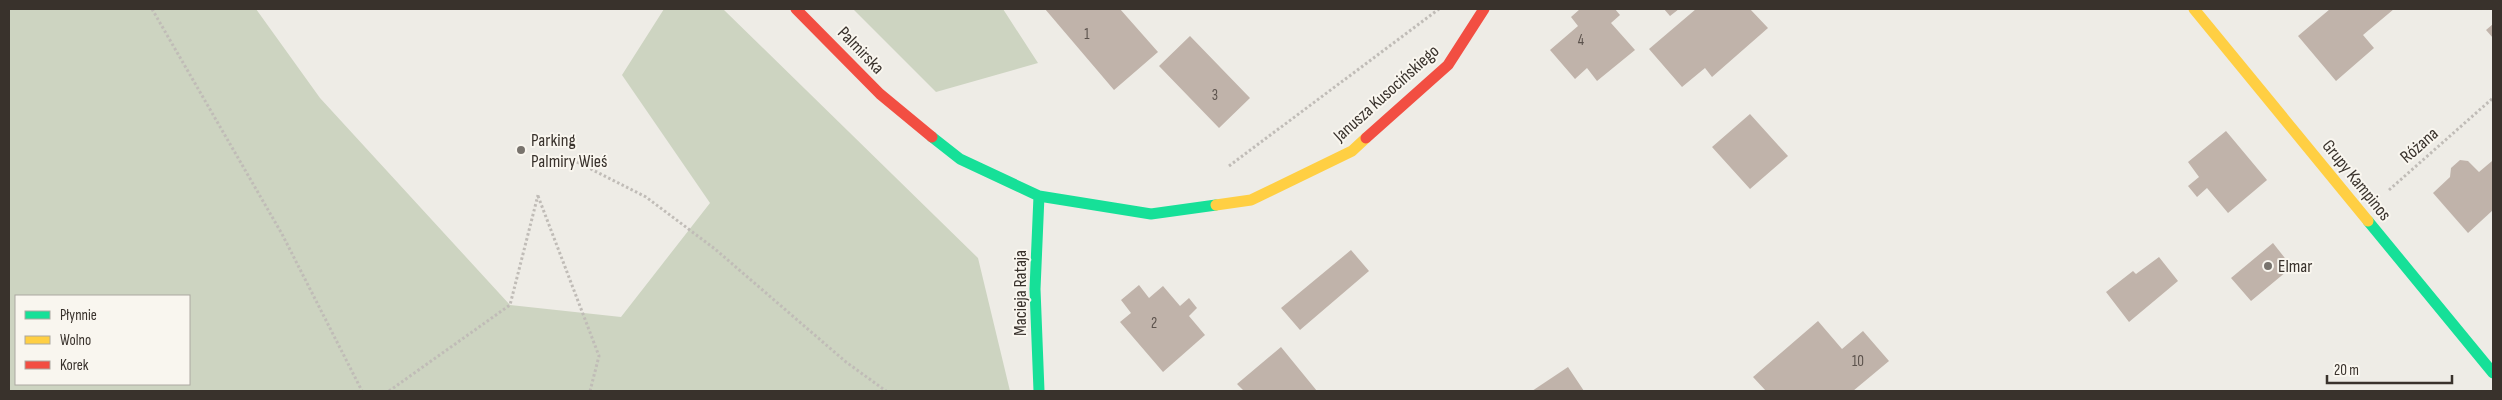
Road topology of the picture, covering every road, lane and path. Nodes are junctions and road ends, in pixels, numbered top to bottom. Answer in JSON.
{"nodes":[{"id":1,"x":152,"y":9,"type":"edge"},
{"id":2,"x":796,"y":9,"type":"edge"},
{"id":3,"x":1438,"y":9,"type":"edge"},
{"id":4,"x":1484,"y":9,"type":"edge"},
{"id":5,"x":2194,"y":9,"type":"edge"},
{"id":6,"x":880,"y":94,"type":"joint"},
{"id":7,"x":2493,"y":98,"type":"edge"},
{"id":8,"x":577,"y":162,"type":"dead end"},
{"id":9,"x":1226,"y":168,"type":"dead end"},
{"id":10,"x":1040,"y":196,"type":"junction"},
{"id":11,"x":2362,"y":214,"type":"junction"},
{"id":12,"x":2493,"y":373,"type":"edge"},
{"id":13,"x":362,"y":391,"type":"edge"},
{"id":14,"x":389,"y":391,"type":"edge"},
{"id":15,"x":590,"y":391,"type":"edge"},
{"id":16,"x":886,"y":391,"type":"edge"},
{"id":17,"x":1040,"y":391,"type":"edge"}],
"edges":[{"from":1,"to":13,"type":"path"},
{"from":2,"to":6,"type":"street","name":"Palmirska"},
{"from":3,"to":9,"type":"path"},
{"from":4,"to":10,"type":"street","name":"Janusza Kusocińskiego"},
{"from":5,"to":11,"type":"street","name":"Grupy Kampinos"},
{"from":6,"to":10,"type":"street","name":"Janusza Kusocińskiego"},
{"from":7,"to":11,"type":"path","name":"Różana"},
{"from":8,"to":16,"type":"path"},
{"from":10,"to":17,"type":"street","name":"Macieja Rataja"},
{"from":11,"to":12,"type":"street","name":"Grupy Kampinos"},
{"from":14,"to":15,"type":"path"}]}
